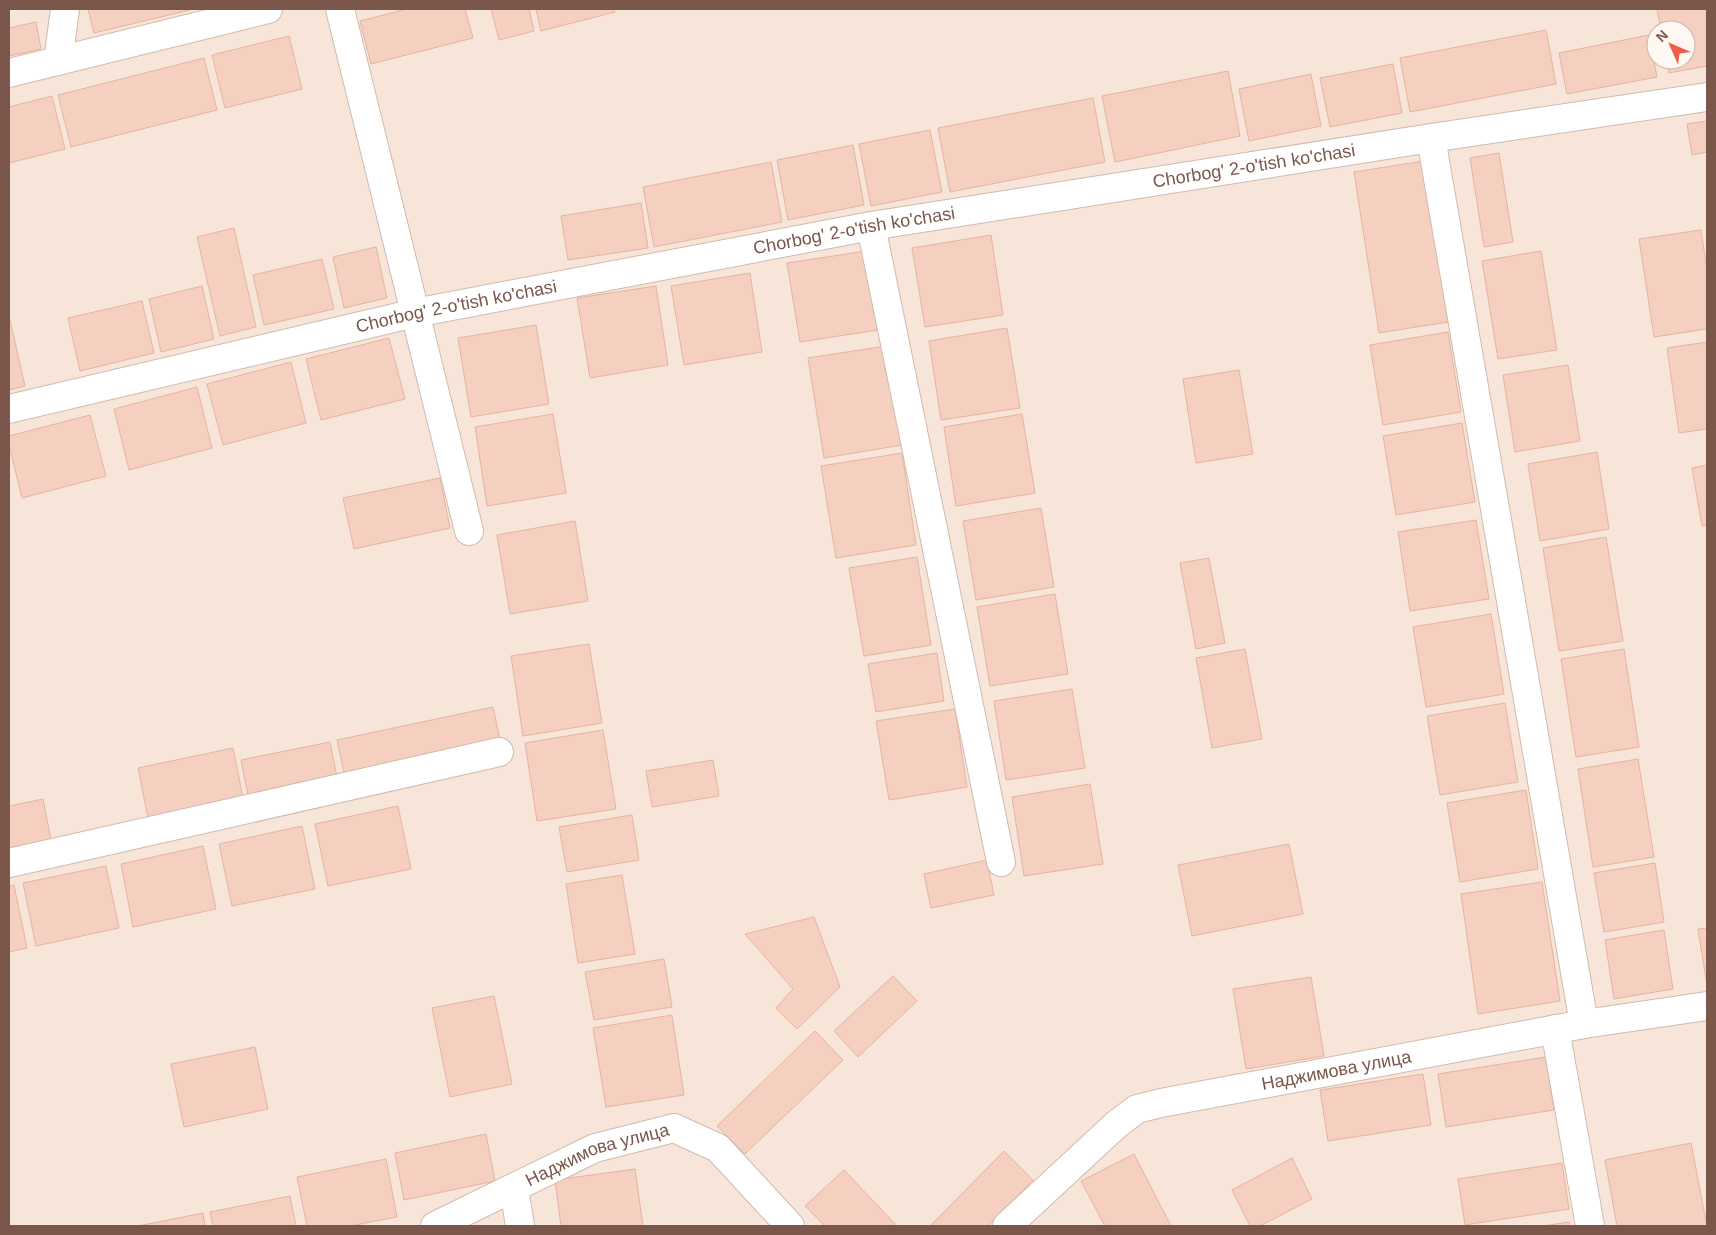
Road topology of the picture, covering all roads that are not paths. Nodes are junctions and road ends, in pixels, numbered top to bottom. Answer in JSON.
{"nodes":[{"id":1,"x":66,"y":9,"type":"edge"},
{"id":2,"x":268,"y":9,"type":"edge"},
{"id":3,"x":340,"y":9,"type":"edge"},
{"id":4,"x":58,"y":61,"type":"junction"},
{"id":5,"x":9,"y":73,"type":"edge"},
{"id":6,"x":1707,"y":96,"type":"edge"},
{"id":7,"x":1430,"y":138,"type":"junction"},
{"id":8,"x":871,"y":226,"type":"junction"},
{"id":9,"x":415,"y":313,"type":"junction"},
{"id":10,"x":9,"y":409,"type":"edge"},
{"id":11,"x":470,"y":531,"type":"dead end"},
{"id":12,"x":499,"y":752,"type":"dead end"},
{"id":13,"x":1001,"y":862,"type":"dead end"},
{"id":14,"x":9,"y":863,"type":"edge"},
{"id":15,"x":1707,"y":1006,"type":"edge"},
{"id":16,"x":1584,"y":1024,"type":"junction"},
{"id":17,"x":1555,"y":1029,"type":"junction"},
{"id":18,"x":514,"y":1188,"type":"junction"},
{"id":19,"x":435,"y":1226,"type":"edge"},
{"id":20,"x":520,"y":1226,"type":"edge"},
{"id":21,"x":790,"y":1226,"type":"edge"},
{"id":22,"x":1007,"y":1226,"type":"edge"},
{"id":23,"x":1590,"y":1226,"type":"edge"}],
"edges":[{"from":1,"to":4,"type":"street"},
{"from":2,"to":4,"type":"street"},
{"from":3,"to":9,"type":"street"},
{"from":4,"to":5,"type":"street"},
{"from":6,"to":7,"type":"street","name":"Chorbog' 2-o'tish ko'chasi"},
{"from":7,"to":8,"type":"street","name":"Chorbog' 2-o'tish ko'chasi"},
{"from":7,"to":16,"type":"street"},
{"from":8,"to":9,"type":"street","name":"Chorbog' 2-o'tish ko'chasi"},
{"from":8,"to":13,"type":"street"},
{"from":9,"to":10,"type":"street","name":"Chorbog' 2-o'tish ko'chasi"},
{"from":9,"to":11,"type":"street"},
{"from":12,"to":14,"type":"street"},
{"from":15,"to":16,"type":"street","name":"Наджимова улица"},
{"from":16,"to":17,"type":"street","name":"Наджимова улица"},
{"from":17,"to":22,"type":"street","name":"Наджимова улица"},
{"from":17,"to":23,"type":"street"},
{"from":18,"to":19,"type":"street","name":"Наджимова улица"},
{"from":18,"to":20,"type":"street"},
{"from":18,"to":21,"type":"street","name":"Наджимова улица"}]}
